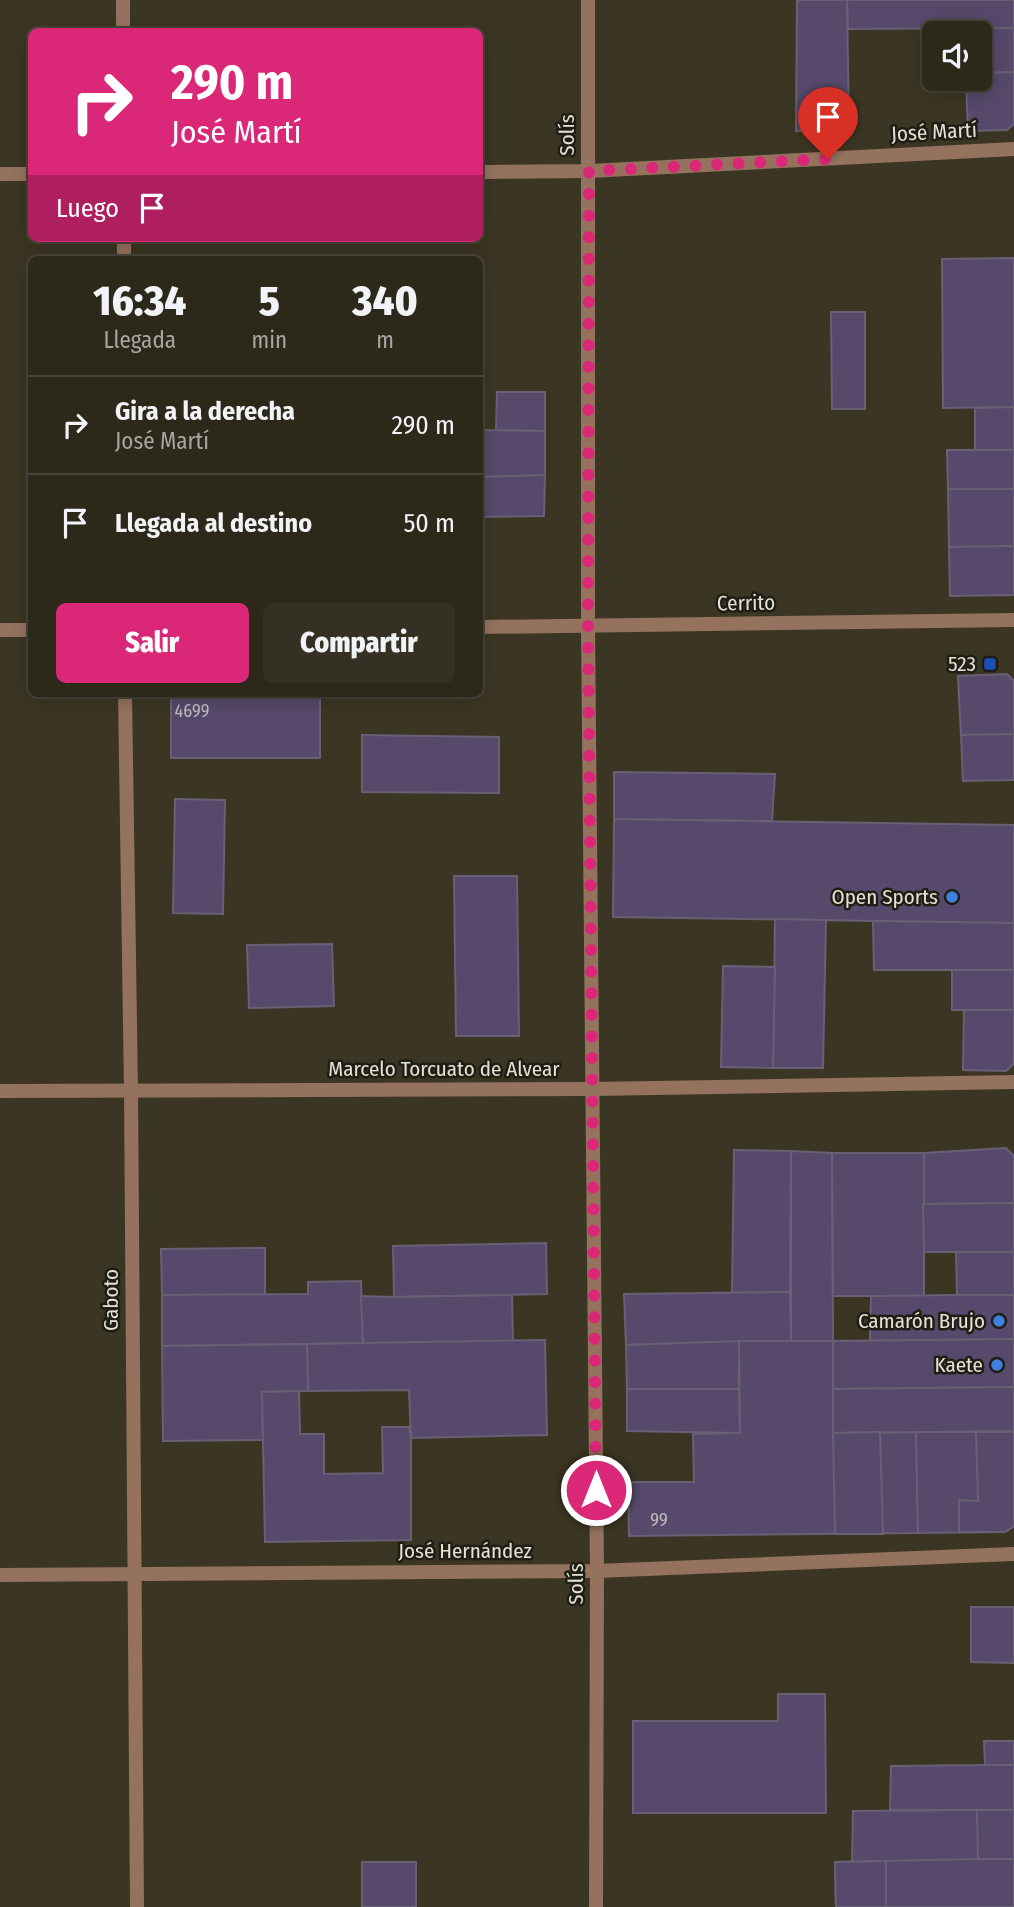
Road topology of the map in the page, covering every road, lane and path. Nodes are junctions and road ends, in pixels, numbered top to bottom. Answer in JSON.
{"nodes":[{"id":1,"x":123,"y":0,"type":"edge"},
{"id":2,"x":587,"y":0,"type":"edge"},
{"id":3,"x":123,"y":28,"type":"edge"},
{"id":4,"x":1014,"y":149,"type":"edge"},
{"id":5,"x":589,"y":171,"type":"junction"},
{"id":6,"x":483,"y":172,"type":"edge"},
{"id":7,"x":0,"y":174,"type":"edge"},
{"id":8,"x":28,"y":174,"type":"edge"},
{"id":9,"x":1014,"y":620,"type":"edge"},
{"id":10,"x":483,"y":627,"type":"edge"},
{"id":11,"x":588,"y":627,"type":"junction"},
{"id":12,"x":0,"y":630,"type":"edge"},
{"id":13,"x":28,"y":630,"type":"edge"},
{"id":14,"x":125,"y":697,"type":"edge"},
{"id":15,"x":1014,"y":1082,"type":"edge"},
{"id":16,"x":592,"y":1090,"type":"junction"},
{"id":17,"x":0,"y":1091,"type":"edge"},
{"id":18,"x":131,"y":1091,"type":"junction"},
{"id":19,"x":1014,"y":1554,"type":"edge"},
{"id":20,"x":597,"y":1570,"type":"junction"},
{"id":21,"x":134,"y":1574,"type":"junction"},
{"id":22,"x":0,"y":1575,"type":"edge"},
{"id":23,"x":137,"y":1907,"type":"edge"},
{"id":24,"x":596,"y":1907,"type":"edge"}],
"edges":[{"from":1,"to":3,"type":"street"},
{"from":2,"to":5,"type":"street","name":"Solís"},
{"from":4,"to":5,"type":"street","name":"José Martí"},
{"from":5,"to":6,"type":"street","name":"José Martí"},
{"from":5,"to":11,"type":"street","name":"Solís"},
{"from":7,"to":8,"type":"street"},
{"from":9,"to":11,"type":"street","name":"Cerrito"},
{"from":10,"to":11,"type":"street","name":"Cerrito"},
{"from":11,"to":16,"type":"street","name":"Solís"},
{"from":12,"to":13,"type":"street"},
{"from":14,"to":18,"type":"street","name":"Gaboto"},
{"from":15,"to":16,"type":"street","name":"Marcelo Torcuato de Alvear"},
{"from":16,"to":18,"type":"street","name":"Marcelo Torcuato de Alvear"},
{"from":16,"to":20,"type":"street","name":"Solís"},
{"from":17,"to":18,"type":"street","name":"Marcelo Torcuato de Alvear"},
{"from":18,"to":21,"type":"street","name":"Gaboto"},
{"from":19,"to":20,"type":"street","name":"José Hernández"},
{"from":20,"to":21,"type":"street","name":"José Hernández"},
{"from":20,"to":24,"type":"street","name":"Solís"},
{"from":21,"to":22,"type":"street","name":"José Hernández"},
{"from":21,"to":23,"type":"street","name":"Gaboto"}]}
